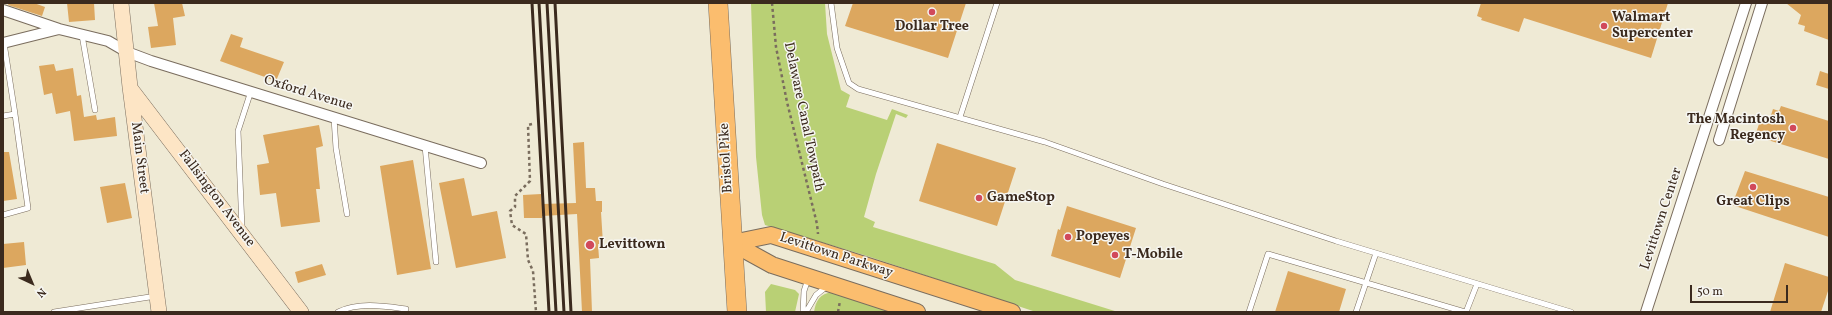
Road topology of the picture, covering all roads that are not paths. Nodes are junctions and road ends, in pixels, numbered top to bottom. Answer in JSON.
{"nodes":[{"id":1,"x":121,"y":3,"type":"edge"},
{"id":2,"x":718,"y":3,"type":"edge"},
{"id":3,"x":831,"y":3,"type":"edge"},
{"id":4,"x":997,"y":3,"type":"edge"},
{"id":5,"x":1746,"y":3,"type":"edge"},
{"id":6,"x":1762,"y":3,"type":"edge"},
{"id":7,"x":3,"y":10,"type":"edge"},
{"id":8,"x":59,"y":29,"type":"junction"},
{"id":9,"x":82,"y":35,"type":"junction"},
{"id":10,"x":3,"y":43,"type":"edge"},
{"id":11,"x":127,"y":52,"type":"junction"},
{"id":12,"x":130,"y":88,"type":"junction"},
{"id":13,"x":251,"y":91,"type":"junction"},
{"id":14,"x":95,"y":110,"type":"dead end"},
{"id":15,"x":15,"y":114,"type":"junction"},
{"id":16,"x":3,"y":116,"type":"edge"},
{"id":17,"x":960,"y":116,"type":"junction"},
{"id":18,"x":334,"y":117,"type":"junction"},
{"id":19,"x":1719,"y":140,"type":"dead end"},
{"id":20,"x":425,"y":145,"type":"junction"},
{"id":21,"x":481,"y":163,"type":"dead end"},
{"id":22,"x":346,"y":214,"type":"dead end"},
{"id":23,"x":3,"y":215,"type":"edge"},
{"id":24,"x":243,"y":235,"type":"junction"},
{"id":25,"x":732,"y":243,"type":"junction"},
{"id":26,"x":1376,"y":253,"type":"junction"},
{"id":27,"x":436,"y":262,"type":"dead end"},
{"id":28,"x":808,"y":278,"type":"junction"},
{"id":29,"x":1365,"y":282,"type":"junction"},
{"id":30,"x":829,"y":284,"type":"junction"},
{"id":31,"x":1477,"y":284,"type":"junction"},
{"id":32,"x":157,"y":296,"type":"junction"},
{"id":33,"x":406,"y":308,"type":"dead end"},
{"id":34,"x":54,"y":312,"type":"edge"},
{"id":35,"x":159,"y":312,"type":"edge"},
{"id":36,"x":301,"y":312,"type":"edge"},
{"id":37,"x":338,"y":312,"type":"edge"},
{"id":38,"x":737,"y":312,"type":"edge"},
{"id":39,"x":805,"y":312,"type":"edge"},
{"id":40,"x":917,"y":312,"type":"edge"},
{"id":41,"x":1012,"y":312,"type":"edge"},
{"id":42,"x":1249,"y":312,"type":"edge"},
{"id":43,"x":1356,"y":312,"type":"edge"},
{"id":44,"x":1466,"y":312,"type":"edge"},
{"id":45,"x":1570,"y":312,"type":"edge"},
{"id":46,"x":1646,"y":312,"type":"edge"}],
"edges":[{"from":1,"to":11,"type":"main road","name":"Main Street"},
{"from":2,"to":25,"type":"highway","name":"Bristol Pike"},
{"from":3,"to":17,"type":"lane"},
{"from":4,"to":17,"type":"lane"},
{"from":5,"to":46,"type":"street","name":"Levittown Center"},
{"from":6,"to":19,"type":"street"},
{"from":7,"to":8,"type":"street","name":"Oxford Avenue"},
{"from":8,"to":9,"type":"street","name":"Oxford Avenue"},
{"from":8,"to":10,"type":"street"},
{"from":9,"to":11,"type":"street","name":"Oxford Avenue"},
{"from":9,"to":14,"type":"lane"},
{"from":10,"to":15,"type":"lane"},
{"from":11,"to":12,"type":"main road","name":"Main Street"},
{"from":11,"to":13,"type":"street","name":"Oxford Avenue"},
{"from":12,"to":24,"type":"main road","name":"Fallsington Avenue"},
{"from":12,"to":32,"type":"main road","name":"Main Street"},
{"from":13,"to":18,"type":"street","name":"Oxford Avenue"},
{"from":13,"to":24,"type":"lane"},
{"from":15,"to":16,"type":"lane"},
{"from":15,"to":23,"type":"lane"},
{"from":17,"to":26,"type":"lane"},
{"from":18,"to":20,"type":"street","name":"Oxford Avenue"},
{"from":18,"to":22,"type":"lane"},
{"from":20,"to":21,"type":"street","name":"Oxford Avenue"},
{"from":20,"to":27,"type":"lane"},
{"from":24,"to":36,"type":"main road","name":"Fallsington Avenue"},
{"from":25,"to":28,"type":"main road","name":"Levittown Parkway"},
{"from":25,"to":38,"type":"highway","name":"Bristol Pike"},
{"from":25,"to":41,"type":"main road","name":"Levittown Parkway"},
{"from":26,"to":29,"type":"lane"},
{"from":26,"to":31,"type":"lane"},
{"from":28,"to":30,"type":"main road","name":"Levittown Parkway"},
{"from":28,"to":39,"type":"lane"},
{"from":29,"to":42,"type":"lane"},
{"from":29,"to":43,"type":"lane"},
{"from":29,"to":44,"type":"lane"},
{"from":30,"to":39,"type":"lane"},
{"from":30,"to":40,"type":"main road","name":"Levittown Parkway"},
{"from":31,"to":44,"type":"lane"},
{"from":31,"to":45,"type":"lane"},
{"from":32,"to":34,"type":"lane"},
{"from":32,"to":35,"type":"main road","name":"Main Street"},
{"from":33,"to":37,"type":"lane"}]}
